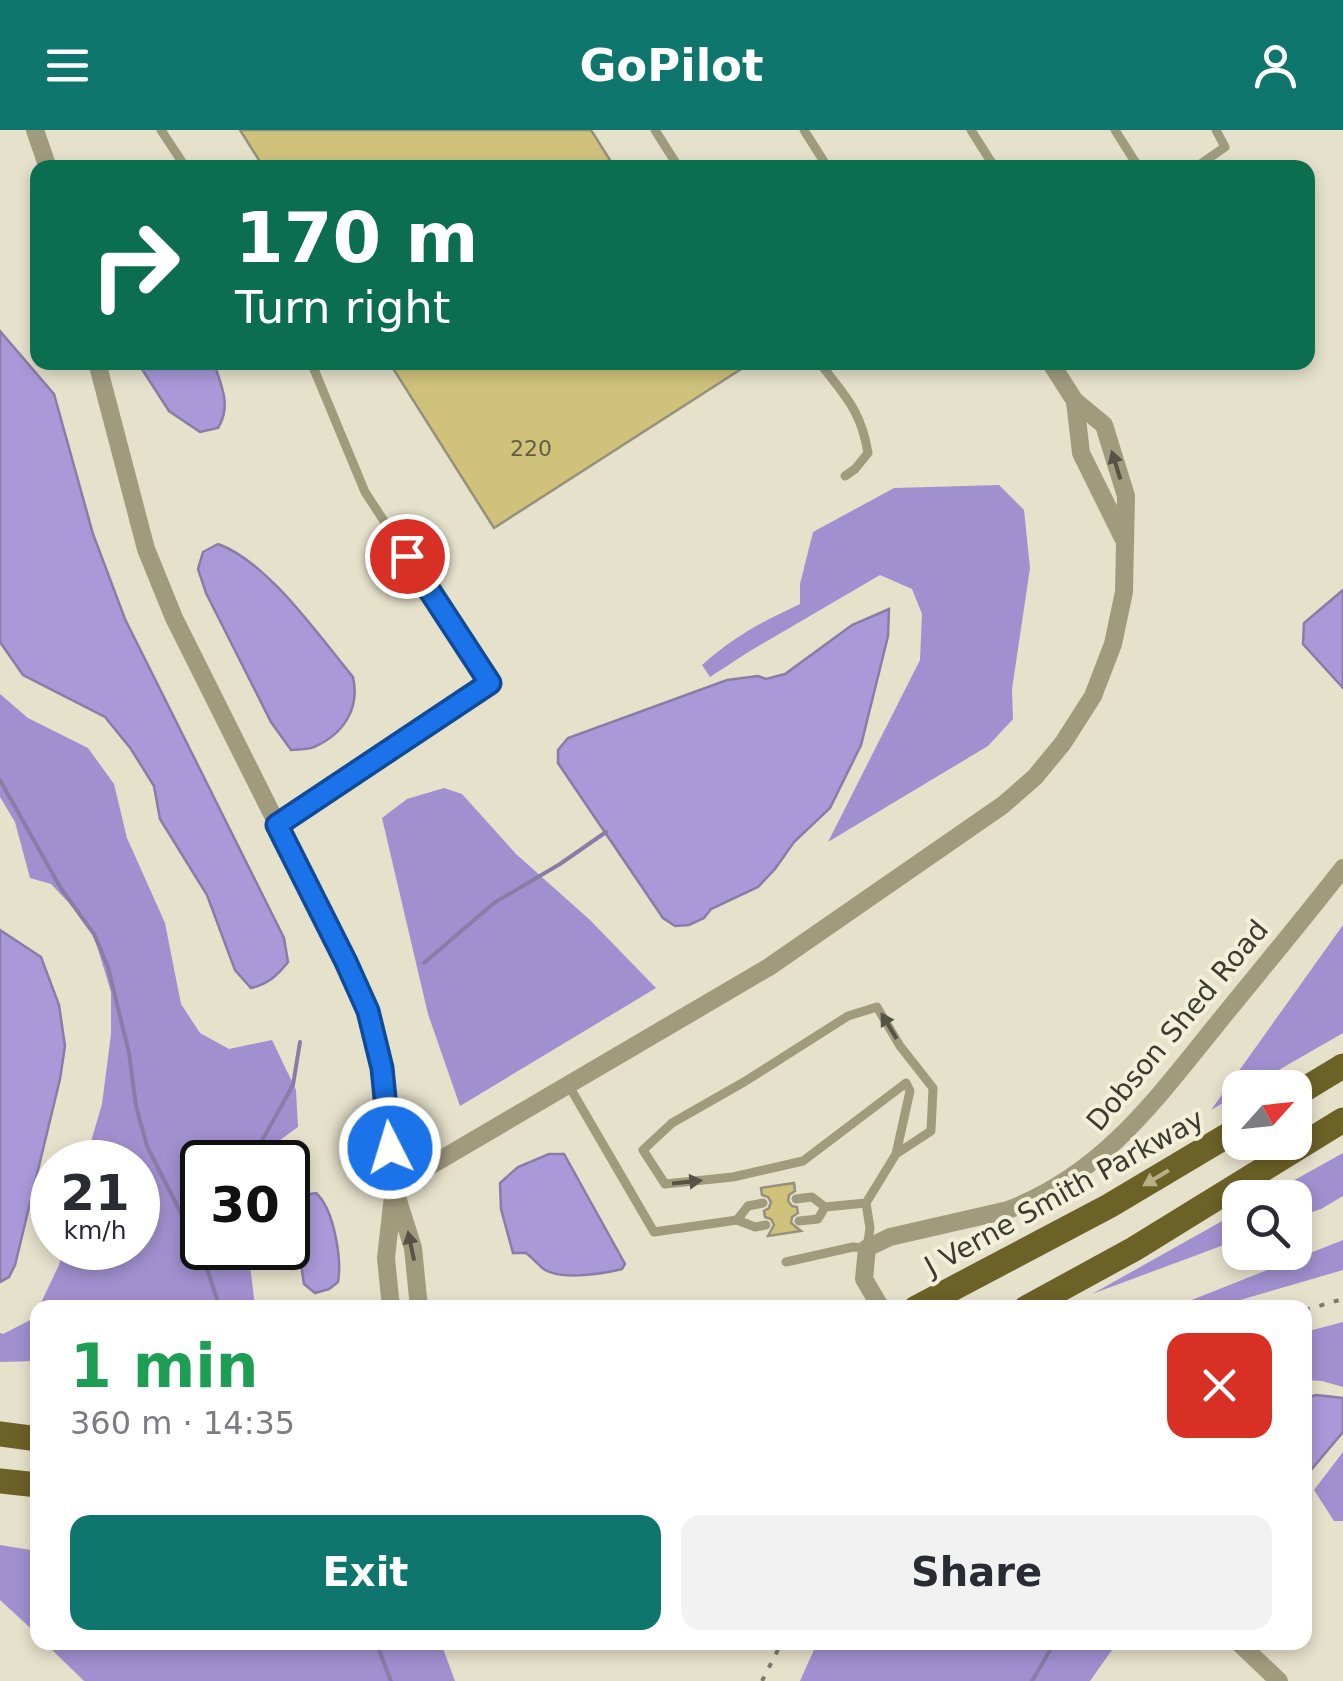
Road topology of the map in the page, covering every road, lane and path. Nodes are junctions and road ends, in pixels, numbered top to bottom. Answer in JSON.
{"nodes":[{"id":1,"x":35,"y":130,"type":"edge"},
{"id":2,"x":162,"y":130,"type":"edge"},
{"id":3,"x":655,"y":130,"type":"edge"},
{"id":4,"x":804,"y":130,"type":"edge"},
{"id":5,"x":970,"y":130,"type":"edge"},
{"id":6,"x":1115,"y":130,"type":"edge"},
{"id":7,"x":1216,"y":130,"type":"edge"},
{"id":8,"x":45,"y":160,"type":"edge"},
{"id":9,"x":181,"y":160,"type":"edge"},
{"id":10,"x":673,"y":160,"type":"edge"},
{"id":11,"x":823,"y":160,"type":"edge"},
{"id":12,"x":990,"y":160,"type":"edge"},
{"id":13,"x":1134,"y":160,"type":"edge"},
{"id":14,"x":1206,"y":160,"type":"edge"},
{"id":15,"x":100,"y":370,"type":"edge"},
{"id":16,"x":314,"y":370,"type":"edge"},
{"id":17,"x":826,"y":370,"type":"edge"},
{"id":18,"x":1055,"y":370,"type":"edge"},
{"id":19,"x":1075,"y":402,"type":"junction"},
{"id":20,"x":846,"y":476,"type":"dead end"},
{"id":21,"x":1126,"y":543,"type":"junction"},
{"id":22,"x":277,"y":825,"type":"junction"},
{"id":23,"x":1343,"y":868,"type":"edge"},
{"id":24,"x":1343,"y":1066,"type":"edge"},
{"id":25,"x":1312,"y":1085,"type":"edge"},
{"id":26,"x":569,"y":1086,"type":"junction"},
{"id":27,"x":1343,"y":1120,"type":"edge"},
{"id":28,"x":1222,"y":1139,"type":"edge"},
{"id":29,"x":896,"y":1154,"type":"junction"},
{"id":30,"x":394,"y":1187,"type":"junction"},
{"id":31,"x":796,"y":1199,"type":"dead end"},
{"id":32,"x":866,"y":1203,"type":"junction"},
{"id":33,"x":763,"y":1204,"type":"dead end"},
{"id":34,"x":825,"y":1207,"type":"junction"},
{"id":35,"x":738,"y":1220,"type":"junction"},
{"id":36,"x":800,"y":1221,"type":"dead end"},
{"id":37,"x":766,"y":1225,"type":"dead end"},
{"id":38,"x":867,"y":1248,"type":"junction"},
{"id":39,"x":786,"y":1262,"type":"dead end"},
{"id":40,"x":390,"y":1300,"type":"edge"},
{"id":41,"x":418,"y":1300,"type":"edge"},
{"id":42,"x":876,"y":1300,"type":"edge"},
{"id":43,"x":931,"y":1300,"type":"edge"},
{"id":44,"x":1041,"y":1300,"type":"edge"},
{"id":45,"x":0,"y":1434,"type":"edge"},
{"id":46,"x":30,"y":1438,"type":"edge"},
{"id":47,"x":0,"y":1481,"type":"edge"},
{"id":48,"x":30,"y":1485,"type":"edge"},
{"id":49,"x":1247,"y":1650,"type":"edge"},
{"id":50,"x":1280,"y":1681,"type":"edge"}],
"edges":[{"from":1,"to":8,"type":"street"},
{"from":2,"to":9,"type":"lane"},
{"from":3,"to":10,"type":"lane"},
{"from":4,"to":11,"type":"lane"},
{"from":5,"to":12,"type":"lane"},
{"from":6,"to":13,"type":"lane"},
{"from":7,"to":14,"type":"lane"},
{"from":15,"to":22,"type":"street"},
{"from":16,"to":22,"type":"lane"},
{"from":17,"to":20,"type":"lane"},
{"from":18,"to":19,"type":"street"},
{"from":19,"to":21,"type":"street"},
{"from":21,"to":19,"type":"street","one_way":true},
{"from":21,"to":26,"type":"street"},
{"from":22,"to":30,"type":"street"},
{"from":23,"to":38,"type":"street","name":"Dobson Shed Road"},
{"from":24,"to":25,"type":"main road"},
{"from":26,"to":30,"type":"street"},
{"from":26,"to":35,"type":"lane"},
{"from":27,"to":44,"type":"main road"},
{"from":28,"to":43,"type":"main road","name":"J Verne Smith Parkway","one_way":true},
{"from":29,"to":29,"type":"lane","one_way":true},
{"from":29,"to":32,"type":"lane"},
{"from":30,"to":40,"type":"street"},
{"from":41,"to":30,"type":"street","one_way":true},
{"from":31,"to":34,"type":"lane"},
{"from":32,"to":34,"type":"lane"},
{"from":32,"to":38,"type":"lane"},
{"from":33,"to":35,"type":"lane"},
{"from":34,"to":36,"type":"lane"},
{"from":35,"to":37,"type":"lane"},
{"from":38,"to":39,"type":"lane"},
{"from":38,"to":42,"type":"street"},
{"from":45,"to":46,"type":"main road"},
{"from":47,"to":48,"type":"main road"},
{"from":49,"to":50,"type":"street"}]}
